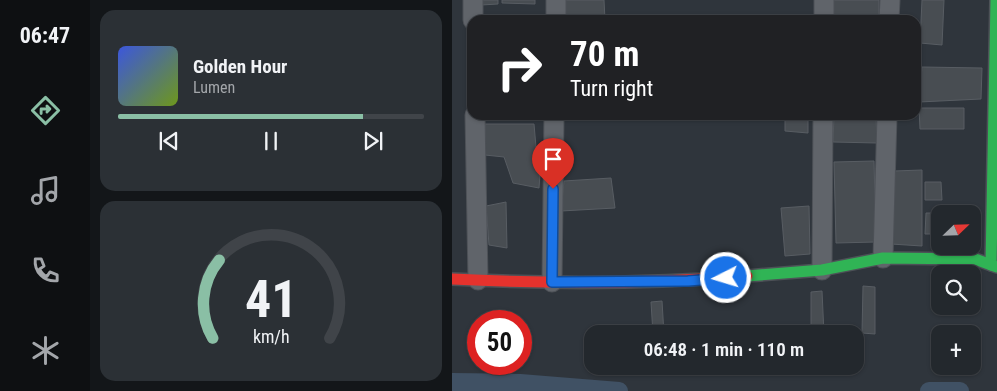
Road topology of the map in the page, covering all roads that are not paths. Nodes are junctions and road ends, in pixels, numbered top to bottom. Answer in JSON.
{"nodes":[{"id":1,"x":473,"y":0,"type":"edge"},
{"id":2,"x":556,"y":0,"type":"edge"},
{"id":3,"x":824,"y":0,"type":"edge"},
{"id":4,"x":890,"y":0,"type":"edge"},
{"id":5,"x":996,"y":0,"type":"edge"},
{"id":6,"x":473,"y":15,"type":"edge"},
{"id":7,"x":556,"y":15,"type":"edge"},
{"id":8,"x":824,"y":15,"type":"edge"},
{"id":9,"x":889,"y":15,"type":"edge"},
{"id":10,"x":475,"y":120,"type":"edge"},
{"id":11,"x":554,"y":120,"type":"edge"},
{"id":12,"x":823,"y":120,"type":"edge"},
{"id":13,"x":887,"y":120,"type":"edge"},
{"id":14,"x":884,"y":258,"type":"junction"},
{"id":15,"x":994,"y":266,"type":"edge"},
{"id":16,"x":822,"y":270,"type":"junction"},
{"id":17,"x":452,"y":279,"type":"edge"},
{"id":18,"x":478,"y":280,"type":"junction"},
{"id":19,"x":552,"y":282,"type":"junction"}],
"edges":[{"from":1,"to":6,"type":"street"},
{"from":2,"to":7,"type":"street"},
{"from":3,"to":8,"type":"street"},
{"from":4,"to":9,"type":"street"},
{"from":5,"to":15,"type":"main road"},
{"from":10,"to":18,"type":"street"},
{"from":11,"to":19,"type":"street"},
{"from":12,"to":16,"type":"street"},
{"from":13,"to":14,"type":"street"},
{"from":14,"to":15,"type":"main road"},
{"from":14,"to":16,"type":"main road"},
{"from":16,"to":19,"type":"main road"},
{"from":17,"to":18,"type":"main road"},
{"from":18,"to":19,"type":"main road"}]}
